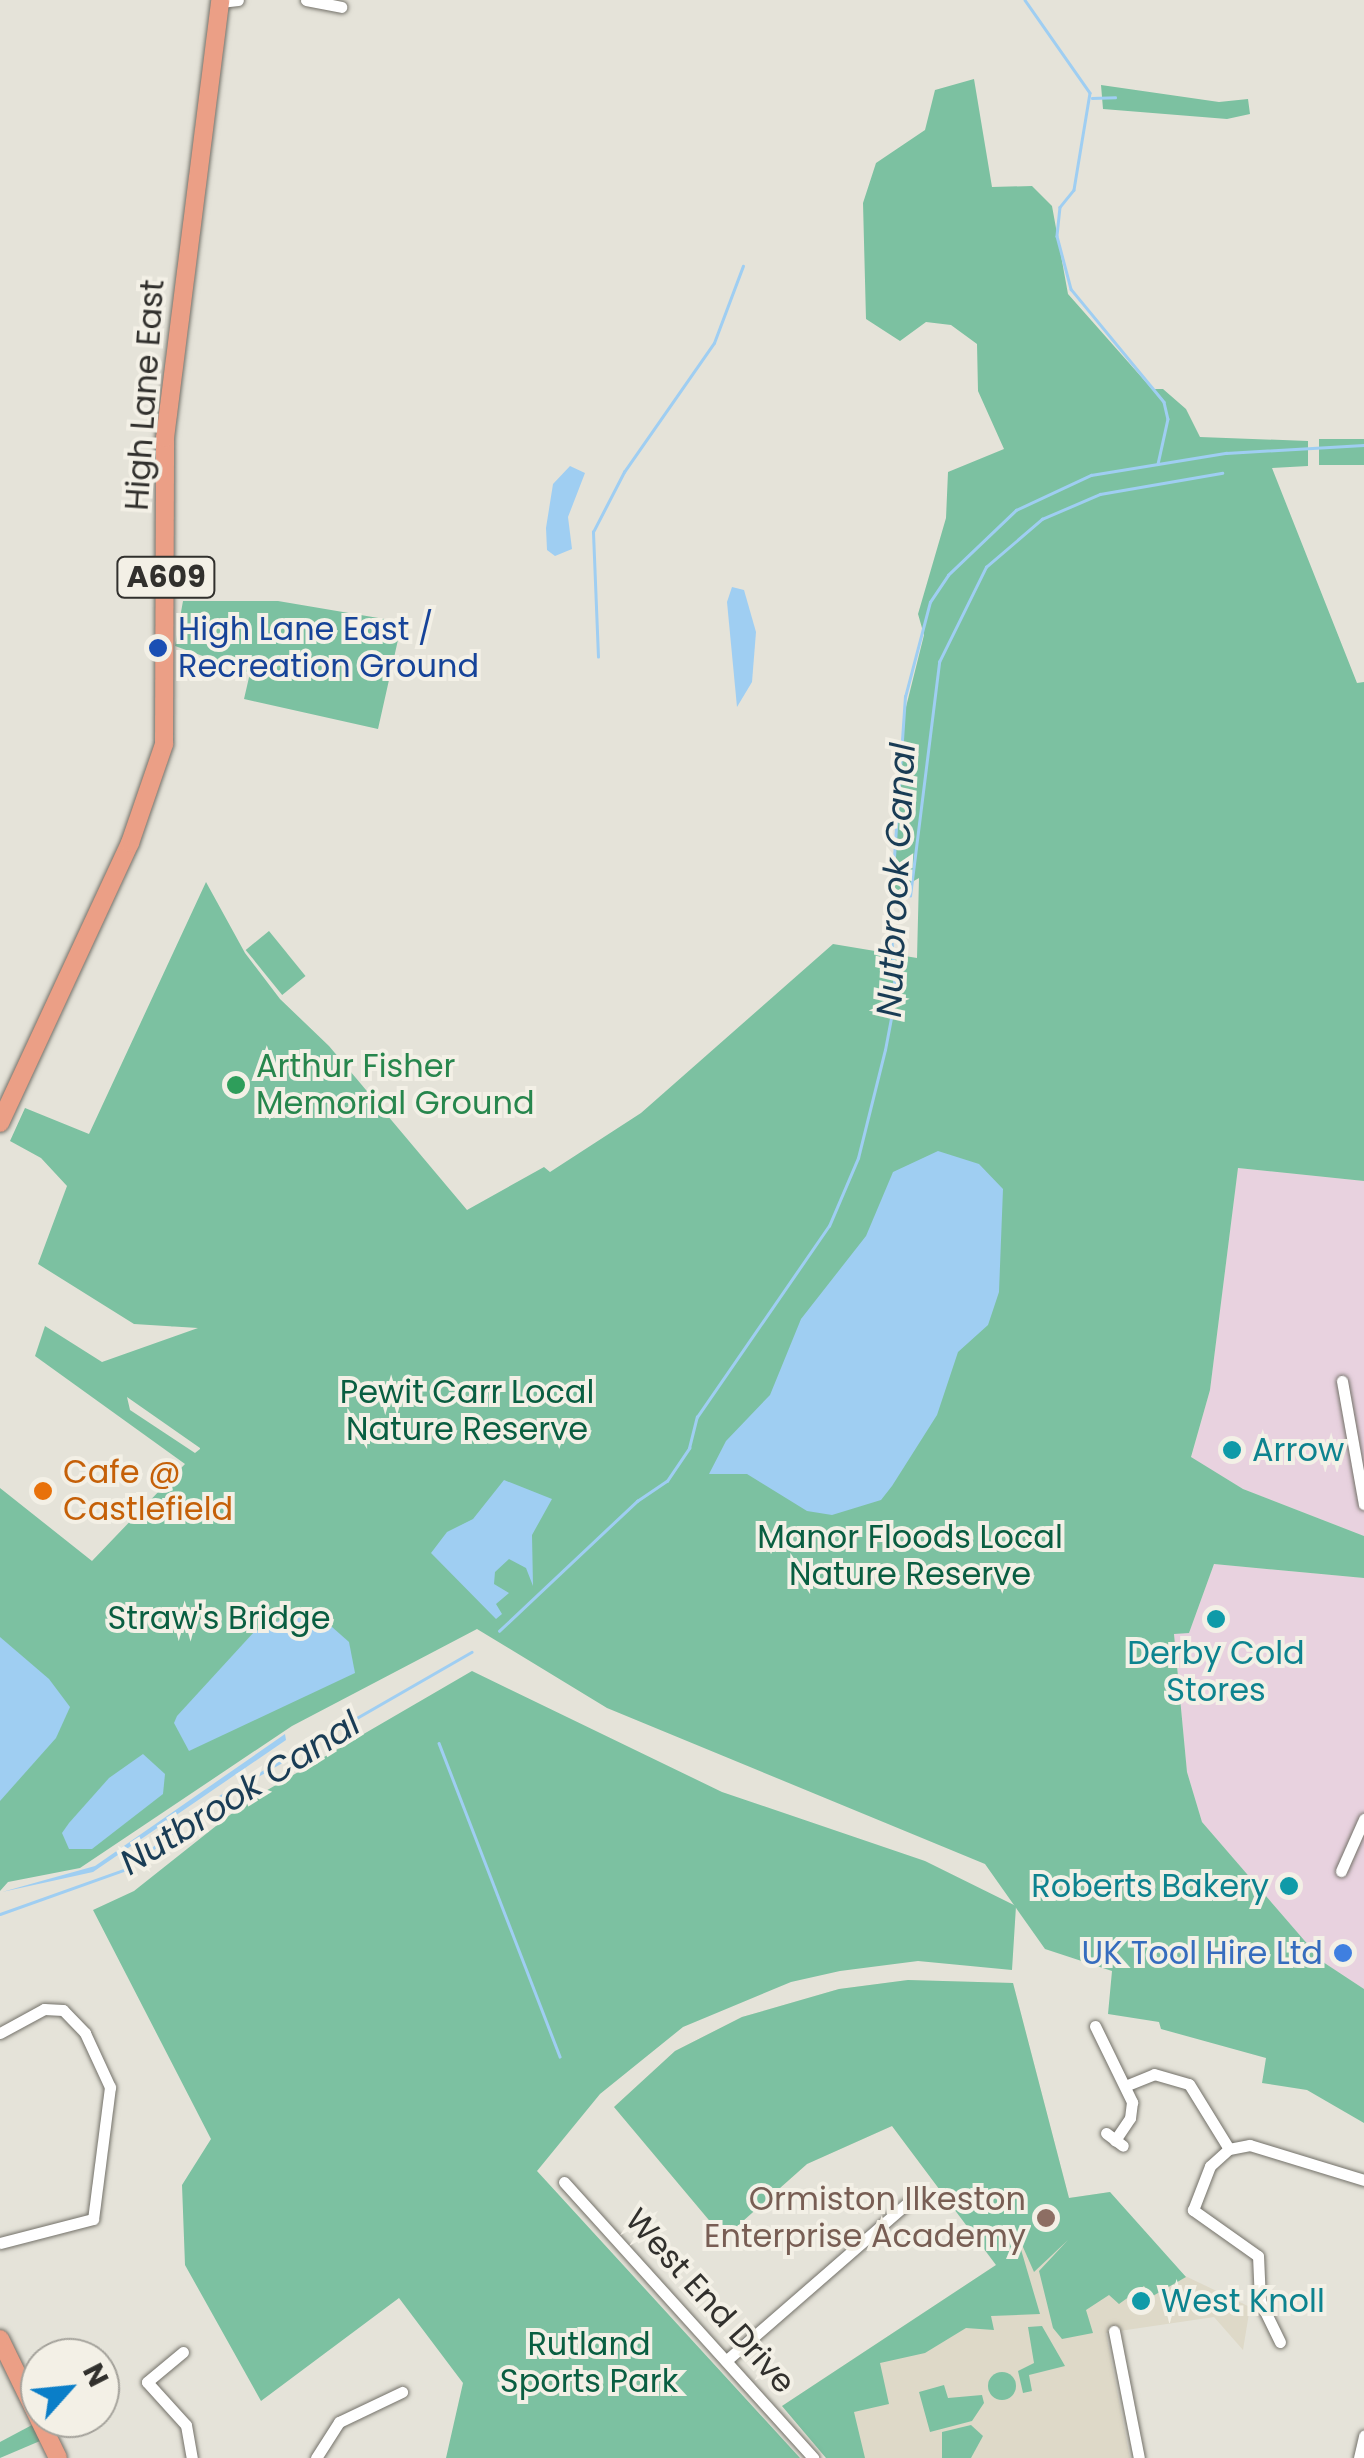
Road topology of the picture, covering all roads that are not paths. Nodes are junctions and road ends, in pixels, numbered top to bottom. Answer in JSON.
{"nodes":[{"id":1,"x":306,"y":0,"type":"edge"},
{"id":2,"x":226,"y":1,"type":"edge"},
{"id":3,"x":341,"y":7,"type":"dead end"},
{"id":4,"x":0,"y":1123,"type":"edge"},
{"id":5,"x":1342,"y":1381,"type":"dead end"},
{"id":6,"x":1364,"y":1496,"type":"edge"},
{"id":7,"x":1363,"y":1824,"type":"edge"},
{"id":8,"x":1341,"y":1871,"type":"dead end"},
{"id":9,"x":1094,"y":2026,"type":"dead end"},
{"id":10,"x":0,"y":2033,"type":"edge"},
{"id":11,"x":1100,"y":2046,"type":"junction"},
{"id":12,"x":1086,"y":2050,"type":"dead end"},
{"id":13,"x":1124,"y":2086,"type":"junction"},
{"id":14,"x":1114,"y":2140,"type":"dead end"},
{"id":15,"x":1229,"y":2149,"type":"junction"},
{"id":16,"x":1364,"y":2180,"type":"edge"},
{"id":17,"x":564,"y":2182,"type":"dead end"},
{"id":18,"x":906,"y":2204,"type":"dead end"},
{"id":19,"x":0,"y":2243,"type":"edge"},
{"id":20,"x":1286,"y":2323,"type":"dead end"},
{"id":21,"x":1114,"y":2331,"type":"dead end"},
{"id":22,"x":0,"y":2338,"type":"edge"},
{"id":23,"x":183,"y":2352,"type":"dead end"},
{"id":24,"x":728,"y":2359,"type":"junction"},
{"id":25,"x":402,"y":2392,"type":"dead end"},
{"id":26,"x":1364,"y":2436,"type":"edge"},
{"id":27,"x":318,"y":2454,"type":"edge"},
{"id":28,"x":58,"y":2458,"type":"edge"},
{"id":29,"x":192,"y":2458,"type":"edge"},
{"id":30,"x":332,"y":2458,"type":"edge"},
{"id":31,"x":813,"y":2458,"type":"edge"},
{"id":32,"x":1140,"y":2458,"type":"edge"},
{"id":33,"x":1360,"y":2458,"type":"edge"}],
"edges":[{"from":1,"to":3,"type":"street"},
{"from":2,"to":4,"type":"main road","name":"High Lane East","number":"A609"},
{"from":5,"to":6,"type":"street"},
{"from":7,"to":8,"type":"street"},
{"from":9,"to":11,"type":"street"},
{"from":10,"to":19,"type":"street"},
{"from":11,"to":12,"type":"street"},
{"from":11,"to":13,"type":"street"},
{"from":13,"to":14,"type":"street"},
{"from":13,"to":15,"type":"street"},
{"from":15,"to":16,"type":"street"},
{"from":15,"to":20,"type":"street"},
{"from":17,"to":24,"type":"street","name":"West End Drive"},
{"from":18,"to":24,"type":"street"},
{"from":21,"to":32,"type":"street"},
{"from":22,"to":28,"type":"main road"},
{"from":23,"to":29,"type":"street"},
{"from":24,"to":31,"type":"street","name":"West End Drive"},
{"from":25,"to":27,"type":"street"},
{"from":26,"to":33,"type":"street"},
{"from":27,"to":30,"type":"street"}]}
